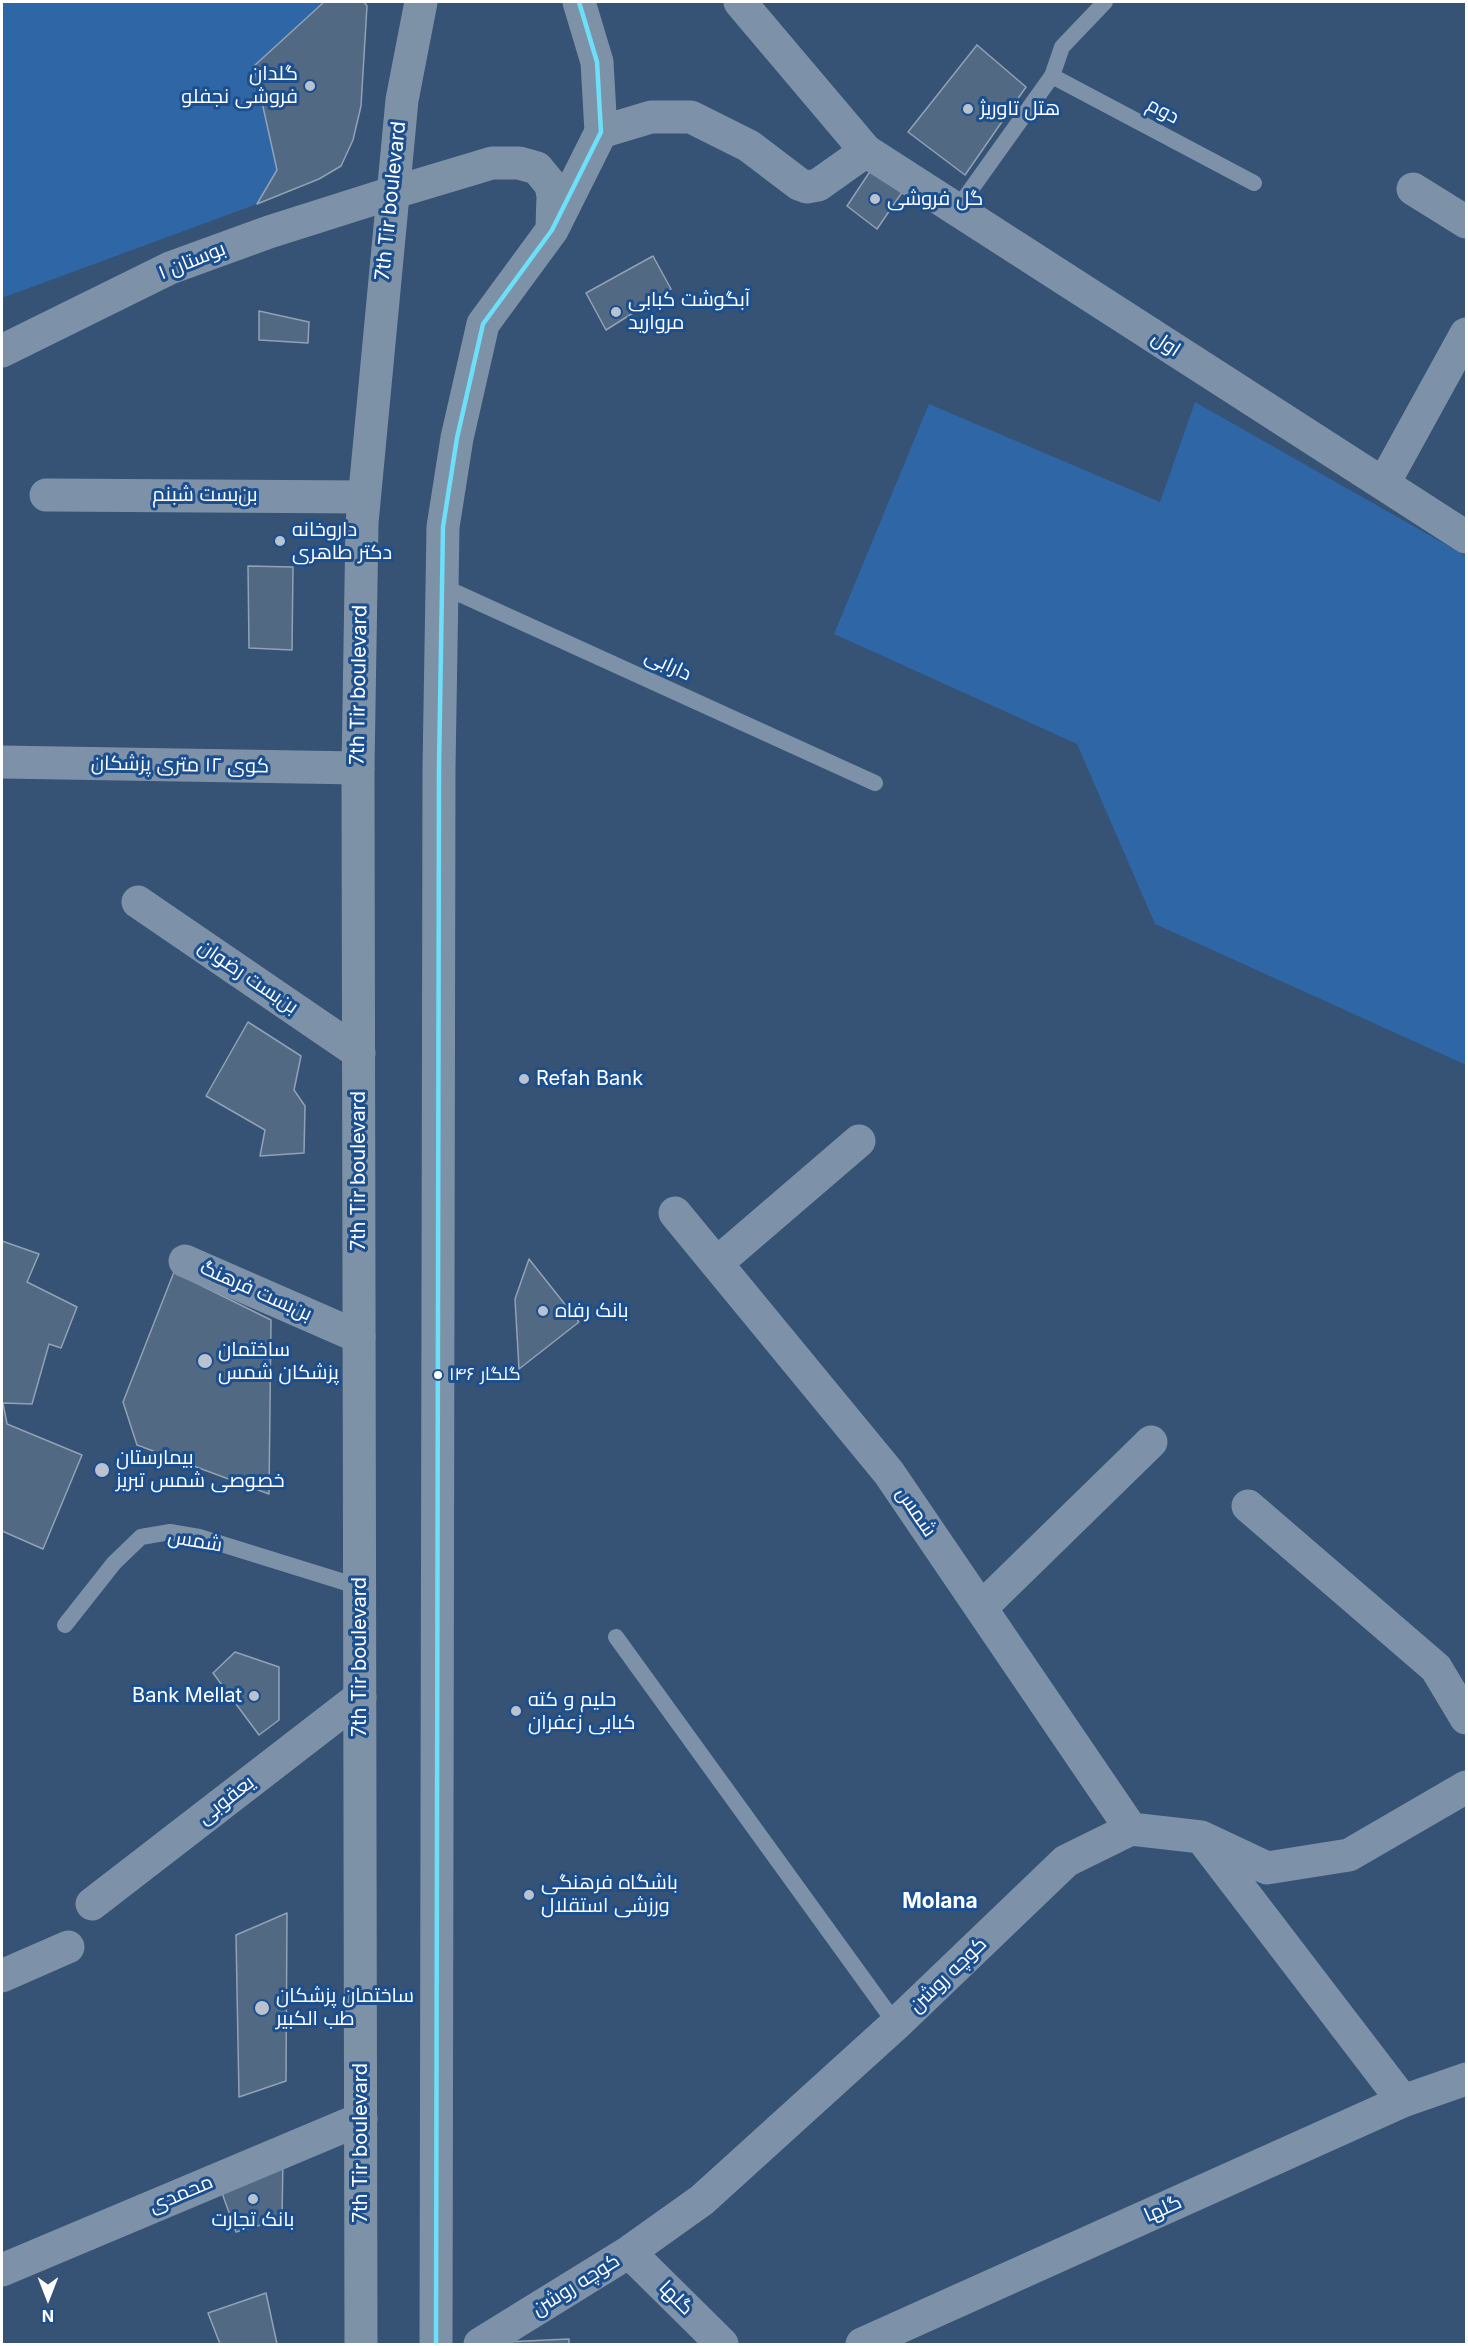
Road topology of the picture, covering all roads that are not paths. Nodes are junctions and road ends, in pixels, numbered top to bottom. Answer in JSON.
{"nodes":[{"id":1,"x":421,"y":2,"type":"edge"},
{"id":2,"x":579,"y":2,"type":"edge"},
{"id":3,"x":740,"y":2,"type":"edge"},
{"id":4,"x":1105,"y":2,"type":"edge"},
{"id":5,"x":1052,"y":76,"type":"junction"},
{"id":6,"x":601,"y":132,"type":"junction"},
{"id":7,"x":866,"y":151,"type":"junction"},
{"id":8,"x":1254,"y":183,"type":"dead end"},
{"id":9,"x":1413,"y":189,"type":"dead end"},
{"id":10,"x":392,"y":193,"type":"junction"},
{"id":11,"x":957,"y":209,"type":"junction"},
{"id":12,"x":1467,"y":222,"type":"edge"},
{"id":13,"x":552,"y":230,"type":"junction"},
{"id":14,"x":1467,"y":334,"type":"edge"},
{"id":15,"x":2,"y":351,"type":"edge"},
{"id":16,"x":1383,"y":483,"type":"junction"},
{"id":17,"x":46,"y":495,"type":"dead end"},
{"id":18,"x":364,"y":496,"type":"junction"},
{"id":19,"x":1467,"y":537,"type":"edge"},
{"id":20,"x":442,"y":586,"type":"junction"},
{"id":21,"x":2,"y":762,"type":"edge"},
{"id":22,"x":358,"y":768,"type":"junction"},
{"id":23,"x":875,"y":783,"type":"dead end"},
{"id":24,"x":138,"y":902,"type":"dead end"},
{"id":25,"x":358,"y":1053,"type":"junction"},
{"id":26,"x":859,"y":1141,"type":"dead end"},
{"id":27,"x":675,"y":1213,"type":"dead end"},
{"id":28,"x":185,"y":1261,"type":"dead end"},
{"id":29,"x":717,"y":1263,"type":"junction"},
{"id":30,"x":359,"y":1337,"type":"junction"},
{"id":31,"x":1150,"y":1442,"type":"dead end"},
{"id":32,"x":1248,"y":1506,"type":"dead end"},
{"id":33,"x":360,"y":1587,"type":"junction"},
{"id":34,"x":981,"y":1608,"type":"junction"},
{"id":35,"x":64,"y":1625,"type":"dead end"},
{"id":36,"x":616,"y":1636,"type":"dead end"},
{"id":37,"x":360,"y":1697,"type":"junction"},
{"id":38,"x":1467,"y":1718,"type":"edge"},
{"id":39,"x":1467,"y":1788,"type":"edge"},
{"id":40,"x":1131,"y":1829,"type":"junction"},
{"id":41,"x":1201,"y":1837,"type":"junction"},
{"id":42,"x":92,"y":1904,"type":"dead end"},
{"id":43,"x":68,"y":1947,"type":"dead end"},
{"id":44,"x":2,"y":1976,"type":"edge"},
{"id":45,"x":896,"y":2024,"type":"junction"},
{"id":46,"x":1467,"y":2079,"type":"edge"},
{"id":47,"x":1403,"y":2102,"type":"junction"},
{"id":48,"x":361,"y":2118,"type":"junction"},
{"id":49,"x":629,"y":2252,"type":"junction"},
{"id":50,"x":2,"y":2270,"type":"edge"},
{"id":51,"x":362,"y":2344,"type":"edge"},
{"id":52,"x":436,"y":2344,"type":"edge"},
{"id":53,"x":480,"y":2344,"type":"edge"},
{"id":54,"x":722,"y":2344,"type":"edge"},
{"id":55,"x":862,"y":2344,"type":"edge"}],
"edges":[{"from":1,"to":10,"type":"highway","name":"7th Tir boulevard"},
{"from":2,"to":6,"type":"highway"},
{"from":3,"to":7,"type":"street","name":"اول"},
{"from":4,"to":5,"type":"lane"},
{"from":5,"to":8,"type":"lane","name":"دوم"},
{"from":5,"to":11,"type":"lane"},
{"from":6,"to":7,"type":"street"},
{"from":6,"to":13,"type":"highway"},
{"from":7,"to":11,"type":"street","name":"اول"},
{"from":9,"to":12,"type":"street"},
{"from":10,"to":13,"type":"highway"},
{"from":10,"to":15,"type":"street","name":"بوستان ۱"},
{"from":10,"to":18,"type":"highway","name":"7th Tir boulevard"},
{"from":11,"to":16,"type":"street","name":"اول"},
{"from":13,"to":20,"type":"highway"},
{"from":14,"to":16,"type":"street"},
{"from":16,"to":19,"type":"street","name":"اول"},
{"from":17,"to":18,"type":"street","name":"بن‌بست شبنم"},
{"from":18,"to":22,"type":"highway","name":"7th Tir boulevard"},
{"from":20,"to":23,"type":"lane","name":"دارابی"},
{"from":20,"to":52,"type":"highway"},
{"from":21,"to":22,"type":"street","name":"کوی ۱۲ متری پزشکان"},
{"from":22,"to":25,"type":"highway","name":"7th Tir boulevard"},
{"from":24,"to":25,"type":"street","name":"بن‌بست رضوان"},
{"from":25,"to":30,"type":"highway","name":"7th Tir boulevard"},
{"from":26,"to":29,"type":"street"},
{"from":27,"to":29,"type":"street","name":"شمس"},
{"from":28,"to":30,"type":"street","name":"بن‌بست فرهنگ"},
{"from":29,"to":34,"type":"street","name":"شمس"},
{"from":30,"to":33,"type":"highway","name":"7th Tir boulevard"},
{"from":31,"to":34,"type":"street"},
{"from":32,"to":38,"type":"street"},
{"from":33,"to":35,"type":"lane","name":"شمس"},
{"from":33,"to":37,"type":"highway","name":"7th Tir boulevard"},
{"from":34,"to":40,"type":"street","name":"شمس"},
{"from":36,"to":45,"type":"lane"},
{"from":37,"to":42,"type":"street","name":"یعقوبی"},
{"from":37,"to":48,"type":"highway","name":"7th Tir boulevard"},
{"from":39,"to":41,"type":"street"},
{"from":40,"to":41,"type":"street"},
{"from":40,"to":45,"type":"street","name":"کوچه روشن"},
{"from":41,"to":47,"type":"street"},
{"from":43,"to":44,"type":"street"},
{"from":45,"to":49,"type":"street","name":"کوچه روشن"},
{"from":46,"to":47,"type":"street","name":"گلها"},
{"from":47,"to":55,"type":"street","name":"گلها"},
{"from":48,"to":50,"type":"street","name":"محمدی"},
{"from":48,"to":51,"type":"highway","name":"7th Tir boulevard"},
{"from":49,"to":53,"type":"street","name":"کوچه روشن"},
{"from":49,"to":54,"type":"street","name":"گلها"}]}
